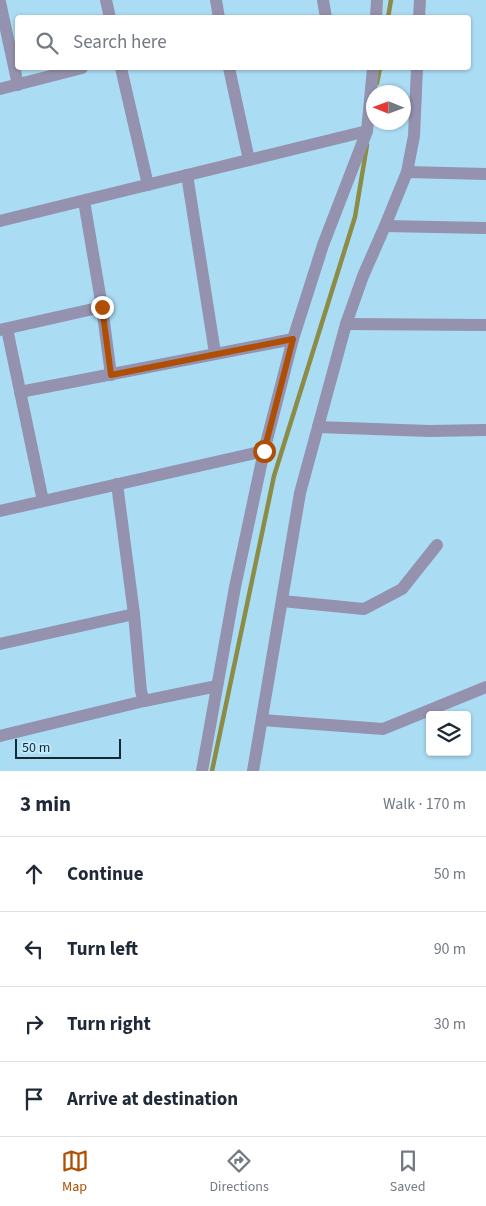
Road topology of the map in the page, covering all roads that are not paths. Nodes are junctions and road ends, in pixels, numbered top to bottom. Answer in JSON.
{"nodes":[{"id":1,"x":106,"y":0,"type":"edge"},
{"id":2,"x":216,"y":0,"type":"edge"},
{"id":3,"x":323,"y":0,"type":"edge"},
{"id":4,"x":377,"y":0,"type":"edge"},
{"id":5,"x":420,"y":0,"type":"edge"},
{"id":6,"x":0,"y":2,"type":"edge"},
{"id":7,"x":109,"y":15,"type":"edge"},
{"id":8,"x":218,"y":15,"type":"edge"},
{"id":9,"x":326,"y":15,"type":"edge"},
{"id":10,"x":376,"y":15,"type":"edge"},
{"id":11,"x":419,"y":15,"type":"edge"},
{"id":12,"x":74,"y":70,"type":"edge"},
{"id":13,"x":122,"y":70,"type":"edge"},
{"id":14,"x":229,"y":70,"type":"edge"},
{"id":15,"x":373,"y":70,"type":"edge"},
{"id":16,"x":417,"y":70,"type":"edge"},
{"id":17,"x":18,"y":85,"type":"junction"},
{"id":18,"x":0,"y":90,"type":"edge"},
{"id":19,"x":367,"y":131,"type":"junction"},
{"id":20,"x":249,"y":160,"type":"junction"},
{"id":21,"x":407,"y":172,"type":"junction"},
{"id":22,"x":486,"y":174,"type":"edge"},
{"id":23,"x":187,"y":176,"type":"junction"},
{"id":24,"x":148,"y":185,"type":"junction"},
{"id":25,"x":84,"y":201,"type":"junction"},
{"id":26,"x":0,"y":221,"type":"edge"},
{"id":27,"x":385,"y":226,"type":"junction"},
{"id":28,"x":486,"y":228,"type":"edge"},
{"id":29,"x":102,"y":307,"type":"junction"},
{"id":30,"x":346,"y":324,"type":"junction"},
{"id":31,"x":486,"y":325,"type":"edge"},
{"id":32,"x":3,"y":329,"type":"edge"},
{"id":33,"x":293,"y":339,"type":"junction"},
{"id":34,"x":216,"y":353,"type":"junction"},
{"id":35,"x":111,"y":375,"type":"junction"},
{"id":36,"x":20,"y":392,"type":"junction"},
{"id":37,"x":318,"y":427,"type":"junction"},
{"id":38,"x":486,"y":430,"type":"edge"},
{"id":39,"x":264,"y":451,"type":"junction"},
{"id":40,"x":117,"y":484,"type":"junction"},
{"id":41,"x":43,"y":501,"type":"junction"},
{"id":42,"x":0,"y":511,"type":"edge"},
{"id":43,"x":437,"y":545,"type":"dead end"},
{"id":44,"x":282,"y":601,"type":"junction"},
{"id":45,"x":134,"y":614,"type":"junction"},
{"id":46,"x":0,"y":644,"type":"edge"},
{"id":47,"x":217,"y":686,"type":"junction"},
{"id":48,"x":486,"y":687,"type":"edge"},
{"id":49,"x":144,"y":701,"type":"junction"},
{"id":50,"x":262,"y":720,"type":"junction"},
{"id":51,"x":0,"y":736,"type":"edge"},
{"id":52,"x":202,"y":771,"type":"edge"},
{"id":53,"x":253,"y":771,"type":"edge"}],
"edges":[{"from":1,"to":7,"type":"street"},
{"from":2,"to":8,"type":"street"},
{"from":3,"to":9,"type":"street"},
{"from":4,"to":10,"type":"street"},
{"from":5,"to":11,"type":"street"},
{"from":6,"to":17,"type":"street"},
{"from":12,"to":17,"type":"street"},
{"from":13,"to":24,"type":"street"},
{"from":14,"to":20,"type":"street"},
{"from":15,"to":19,"type":"street"},
{"from":16,"to":21,"type":"street"},
{"from":17,"to":18,"type":"street"},
{"from":19,"to":20,"type":"street"},
{"from":19,"to":33,"type":"street"},
{"from":20,"to":23,"type":"street"},
{"from":21,"to":22,"type":"street"},
{"from":21,"to":27,"type":"street"},
{"from":23,"to":24,"type":"street"},
{"from":23,"to":34,"type":"street"},
{"from":24,"to":25,"type":"street"},
{"from":25,"to":26,"type":"street"},
{"from":25,"to":29,"type":"street"},
{"from":27,"to":28,"type":"street"},
{"from":27,"to":30,"type":"street"},
{"from":29,"to":32,"type":"street"},
{"from":29,"to":35,"type":"street"},
{"from":30,"to":31,"type":"street"},
{"from":30,"to":37,"type":"street"},
{"from":32,"to":36,"type":"street"},
{"from":33,"to":34,"type":"street"},
{"from":33,"to":39,"type":"street"},
{"from":34,"to":35,"type":"street"},
{"from":35,"to":36,"type":"street"},
{"from":36,"to":41,"type":"street"},
{"from":37,"to":38,"type":"street"},
{"from":37,"to":44,"type":"street"},
{"from":39,"to":40,"type":"street"},
{"from":39,"to":47,"type":"street"},
{"from":40,"to":41,"type":"street"},
{"from":40,"to":45,"type":"street"},
{"from":41,"to":42,"type":"street"},
{"from":43,"to":44,"type":"street"},
{"from":44,"to":50,"type":"street"},
{"from":45,"to":46,"type":"street"},
{"from":45,"to":49,"type":"street"},
{"from":47,"to":49,"type":"street"},
{"from":47,"to":52,"type":"street"},
{"from":48,"to":50,"type":"street"},
{"from":49,"to":51,"type":"street"},
{"from":50,"to":53,"type":"street"}]}
